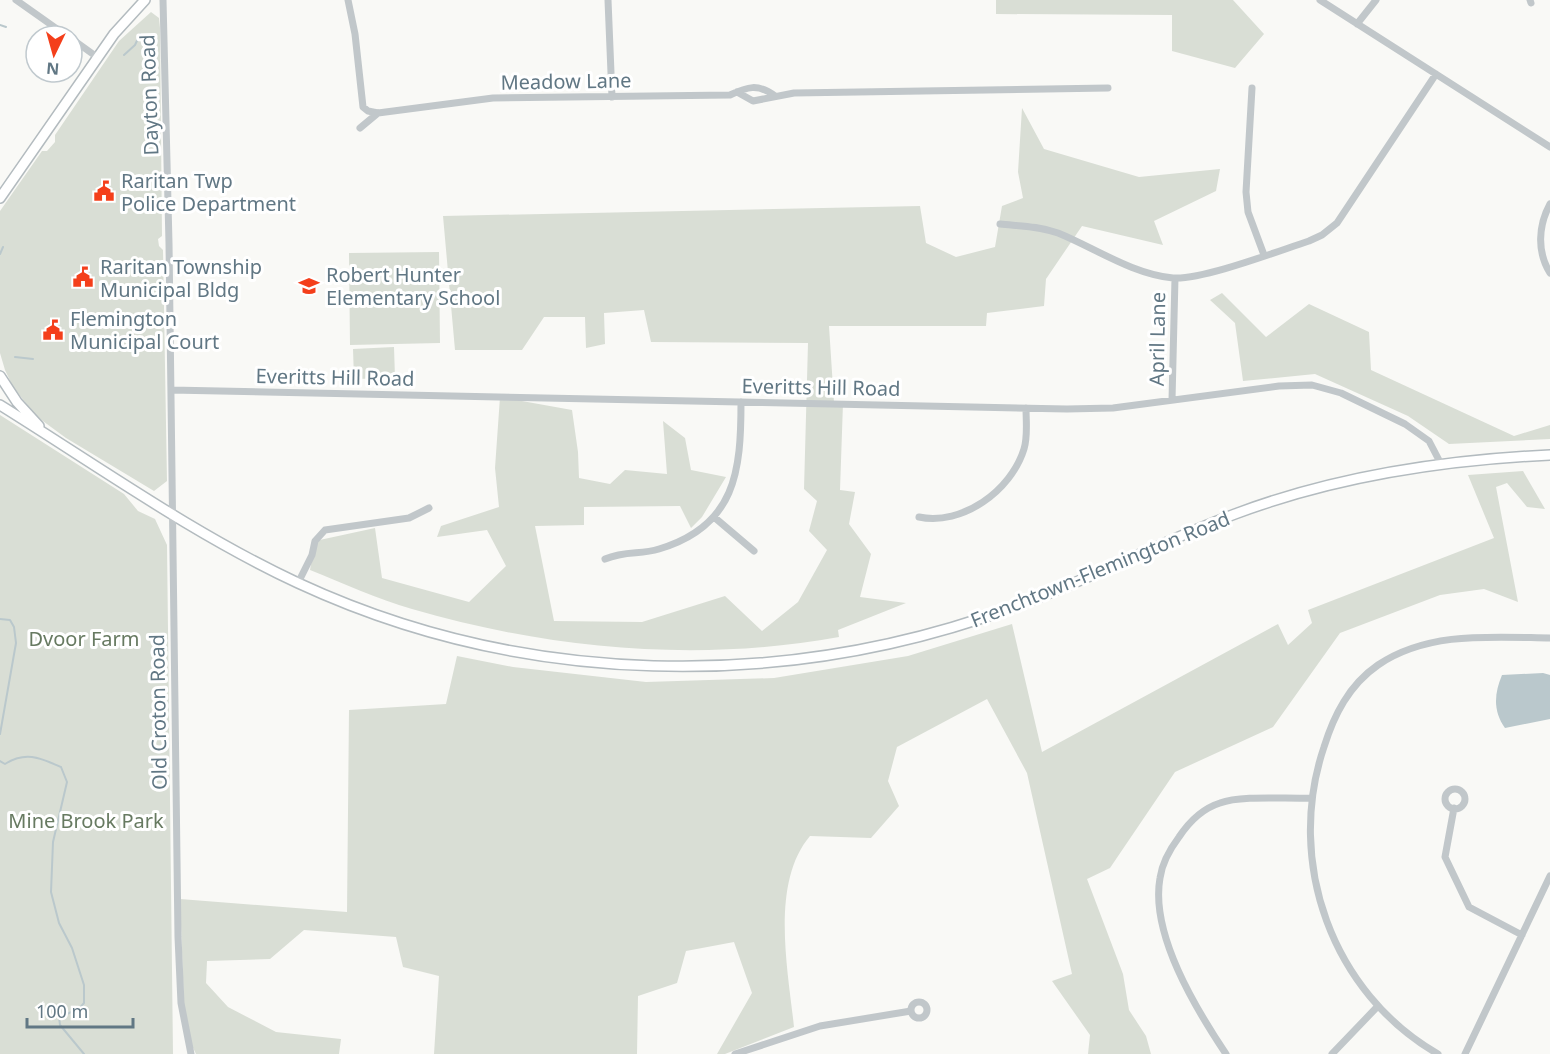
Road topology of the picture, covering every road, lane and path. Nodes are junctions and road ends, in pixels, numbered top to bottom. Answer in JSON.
{"nodes":[{"id":1,"x":16,"y":0,"type":"edge"},
{"id":2,"x":145,"y":0,"type":"edge"},
{"id":3,"x":162,"y":0,"type":"edge"},
{"id":4,"x":348,"y":0,"type":"edge"},
{"id":5,"x":608,"y":0,"type":"edge"},
{"id":6,"x":1320,"y":0,"type":"edge"},
{"id":7,"x":1376,"y":0,"type":"edge"},
{"id":8,"x":50,"y":24,"type":"edge"},
{"id":9,"x":1357,"y":24,"type":"junction"},
{"id":10,"x":84,"y":48,"type":"edge"},
{"id":11,"x":97,"y":57,"type":"junction"},
{"id":12,"x":1436,"y":74,"type":"junction"},
{"id":13,"x":1107,"y":88,"type":"dead end"},
{"id":14,"x":1252,"y":88,"type":"dead end"},
{"id":15,"x":737,"y":92,"type":"junction"},
{"id":16,"x":612,"y":96,"type":"junction"},
{"id":17,"x":775,"y":96,"type":"junction"},
{"id":18,"x":378,"y":112,"type":"junction"},
{"id":19,"x":360,"y":128,"type":"dead end"},
{"id":20,"x":1550,"y":147,"type":"edge"},
{"id":21,"x":0,"y":198,"type":"edge"},
{"id":22,"x":1550,"y":204,"type":"edge"},
{"id":23,"x":1000,"y":224,"type":"dead end"},
{"id":24,"x":1264,"y":255,"type":"junction"},
{"id":25,"x":1550,"y":273,"type":"edge"},
{"id":26,"x":1175,"y":278,"type":"junction"},
{"id":27,"x":0,"y":376,"type":"edge"},
{"id":28,"x":171,"y":390,"type":"junction"},
{"id":29,"x":1172,"y":400,"type":"junction"},
{"id":30,"x":741,"y":402,"type":"junction"},
{"id":31,"x":0,"y":405,"type":"edge"},
{"id":32,"x":1026,"y":408,"type":"junction"},
{"id":33,"x":52,"y":438,"type":"junction"},
{"id":34,"x":1550,"y":455,"type":"edge"},
{"id":35,"x":1441,"y":464,"type":"junction"},
{"id":36,"x":429,"y":508,"type":"dead end"},
{"id":37,"x":172,"y":513,"type":"junction"},
{"id":38,"x":919,"y":516,"type":"dead end"},
{"id":39,"x":714,"y":517,"type":"junction"},
{"id":40,"x":754,"y":550,"type":"dead end"},
{"id":41,"x":605,"y":559,"type":"dead end"},
{"id":42,"x":298,"y":583,"type":"junction"},
{"id":43,"x":1550,"y":638,"type":"edge"},
{"id":44,"x":1310,"y":798,"type":"junction"},
{"id":45,"x":1454,"y":808,"type":"dead end"},
{"id":46,"x":1550,"y":876,"type":"edge"},
{"id":47,"x":1522,"y":935,"type":"junction"},
{"id":48,"x":1377,"y":1007,"type":"junction"},
{"id":49,"x":911,"y":1011,"type":"dead end"},
{"id":50,"x":191,"y":1054,"type":"edge"},
{"id":51,"x":735,"y":1054,"type":"edge"},
{"id":52,"x":1226,"y":1054,"type":"edge"},
{"id":53,"x":1332,"y":1054,"type":"edge"},
{"id":54,"x":1438,"y":1054,"type":"edge"},
{"id":55,"x":1465,"y":1054,"type":"edge"}],
"edges":[{"from":1,"to":8,"type":"street"},
{"from":2,"to":11,"type":"main road"},
{"from":3,"to":28,"type":"street","name":"Dayton Road"},
{"from":4,"to":18,"type":"street"},
{"from":5,"to":16,"type":"street"},
{"from":6,"to":9,"type":"street"},
{"from":7,"to":9,"type":"street"},
{"from":9,"to":12,"type":"street"},
{"from":10,"to":11,"type":"street"},
{"from":11,"to":21,"type":"main road"},
{"from":12,"to":20,"type":"street"},
{"from":12,"to":24,"type":"street"},
{"from":13,"to":17,"type":"street","name":"Meadow Lane"},
{"from":14,"to":24,"type":"street"},
{"from":15,"to":16,"type":"street","name":"Meadow Lane"},
{"from":15,"to":17,"type":"street","name":"Meadow Lane"},
{"from":15,"to":17,"type":"street","name":"Meadow Lane"},
{"from":16,"to":18,"type":"street","name":"Meadow Lane"},
{"from":18,"to":19,"type":"street"},
{"from":22,"to":25,"type":"street"},
{"from":23,"to":26,"type":"street"},
{"from":24,"to":26,"type":"street"},
{"from":26,"to":29,"type":"street","name":"April Lane"},
{"from":27,"to":33,"type":"main road","name":"Frenchtown-Flemington Road"},
{"from":28,"to":30,"type":"street","name":"Everitts Hill Road"},
{"from":28,"to":37,"type":"street","name":"Dayton Road"},
{"from":29,"to":32,"type":"street","name":"Everitts Hill Road"},
{"from":29,"to":35,"type":"street","name":"Everitts Hill Road"},
{"from":30,"to":32,"type":"street","name":"Everitts Hill Road"},
{"from":30,"to":39,"type":"street"},
{"from":31,"to":33,"type":"main road","name":"Frenchtown-Flemington Road"},
{"from":32,"to":38,"type":"street"},
{"from":33,"to":37,"type":"main road","name":"Frenchtown-Flemington Road"},
{"from":34,"to":35,"type":"main road","name":"Frenchtown-Flemington Road"},
{"from":35,"to":42,"type":"main road","name":"Frenchtown-Flemington Road"},
{"from":36,"to":42,"type":"street"},
{"from":37,"to":42,"type":"main road","name":"Frenchtown-Flemington Road"},
{"from":37,"to":50,"type":"street","name":"Old Croton Road"},
{"from":39,"to":40,"type":"street"},
{"from":39,"to":41,"type":"street"},
{"from":43,"to":44,"type":"street"},
{"from":44,"to":48,"type":"street"},
{"from":44,"to":52,"type":"street"},
{"from":45,"to":47,"type":"street"},
{"from":46,"to":47,"type":"street"},
{"from":47,"to":55,"type":"street"},
{"from":48,"to":53,"type":"street"},
{"from":48,"to":54,"type":"street"},
{"from":49,"to":51,"type":"street"}]}
